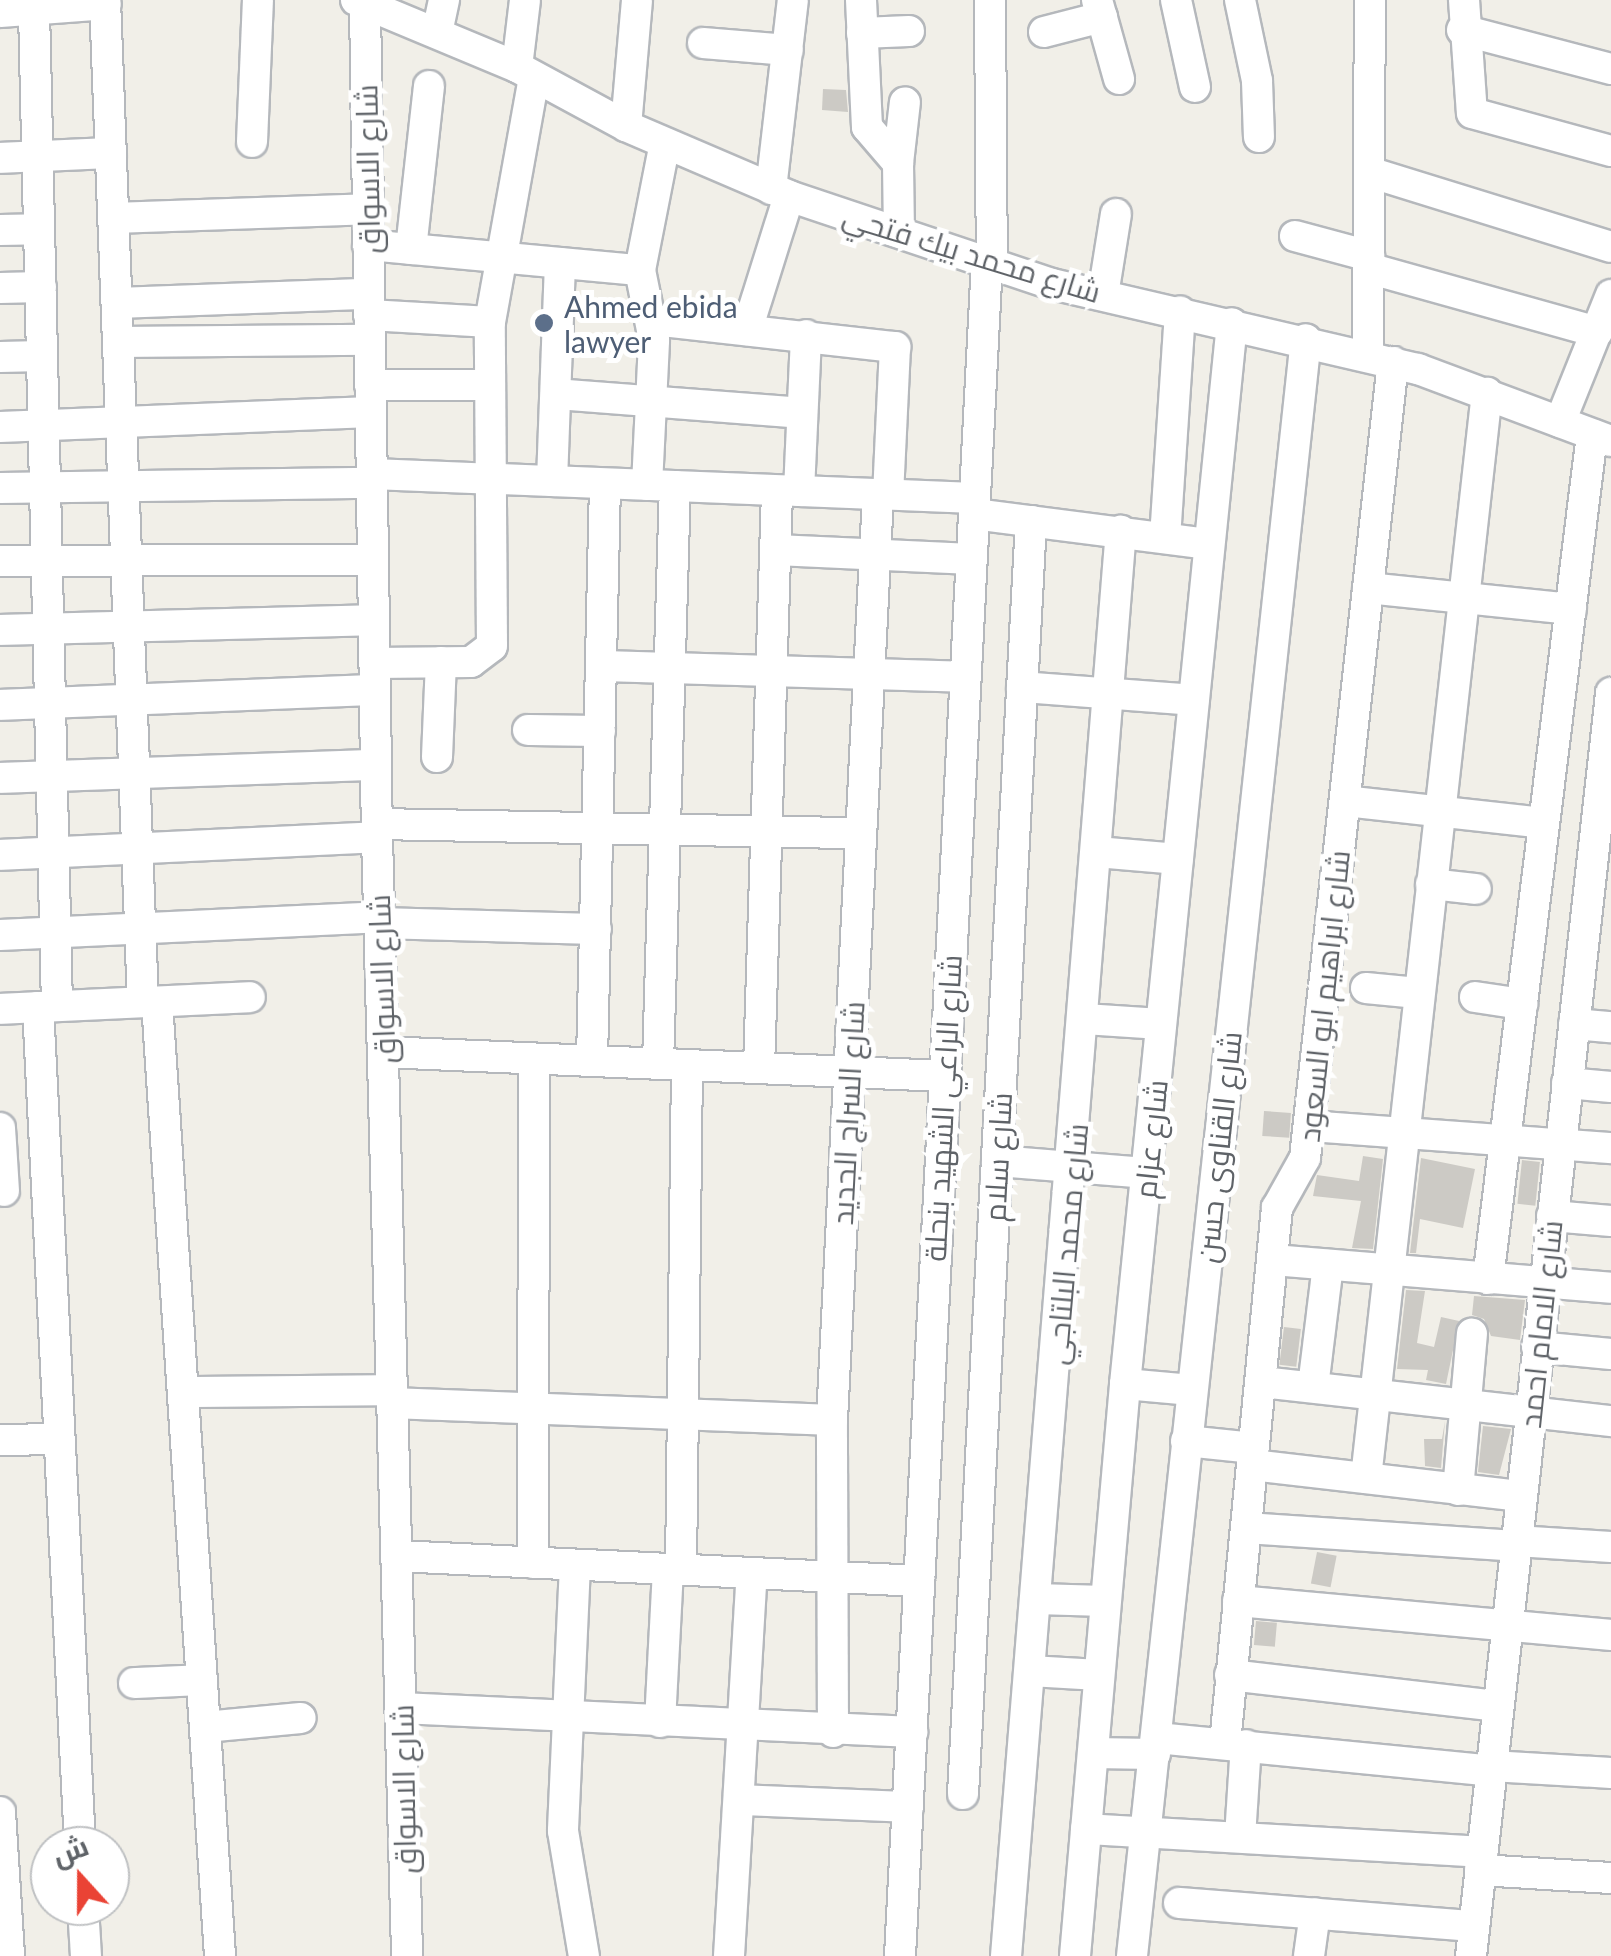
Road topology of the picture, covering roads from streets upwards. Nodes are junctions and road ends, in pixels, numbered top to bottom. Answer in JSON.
{"nodes":[{"id":1,"x":258,"y":0,"type":"edge"},
{"id":2,"x":444,"y":0,"type":"edge"},
{"id":3,"x":524,"y":0,"type":"edge"},
{"id":4,"x":637,"y":0,"type":"edge"},
{"id":5,"x":792,"y":0,"type":"edge"},
{"id":6,"x":860,"y":0,"type":"edge"},
{"id":7,"x":990,"y":0,"type":"edge"},
{"id":8,"x":1176,"y":0,"type":"edge"},
{"id":9,"x":1240,"y":0,"type":"edge"},
{"id":10,"x":1370,"y":0,"type":"edge"},
{"id":11,"x":360,"y":1,"type":"edge"},
{"id":12,"x":106,"y":2,"type":"edge"},
{"id":13,"x":1100,"y":8,"type":"edge"},
{"id":14,"x":34,"y":9,"type":"junction"},
{"id":15,"x":0,"y":12,"type":"edge"},
{"id":16,"x":1463,"y":15,"type":"edge"},
{"id":17,"x":909,"y":31,"type":"dead end"},
{"id":18,"x":1044,"y":32,"type":"dead end"},
{"id":19,"x":437,"y":33,"type":"junction"},
{"id":20,"x":862,"y":33,"type":"junction"},
{"id":21,"x":703,"y":43,"type":"dead end"},
{"id":22,"x":788,"y":50,"type":"junction"},
{"id":23,"x":1611,"y":70,"type":"edge"},
{"id":24,"x":526,"y":72,"type":"junction"},
{"id":25,"x":1119,"y":79,"type":"dead end"},
{"id":26,"x":429,"y":86,"type":"dead end"},
{"id":27,"x":1196,"y":87,"type":"dead end"},
{"id":28,"x":906,"y":102,"type":"dead end"},
{"id":29,"x":626,"y":126,"type":"junction"},
{"id":30,"x":1259,"y":138,"type":"dead end"},
{"id":31,"x":252,"y":142,"type":"dead end"},
{"id":32,"x":665,"y":143,"type":"junction"},
{"id":33,"x":1611,"y":150,"type":"edge"},
{"id":34,"x":111,"y":152,"type":"junction"},
{"id":35,"x":38,"y":156,"type":"junction"},
{"id":36,"x":0,"y":158,"type":"edge"},
{"id":37,"x":898,"y":163,"type":"junction"},
{"id":38,"x":1369,"y":172,"type":"junction"},
{"id":39,"x":780,"y":192,"type":"junction"},
{"id":40,"x":368,"y":209,"type":"junction"},
{"id":41,"x":1116,"y":214,"type":"dead end"},
{"id":42,"x":114,"y":218,"type":"junction"},
{"id":43,"x":39,"y":229,"type":"junction"},
{"id":44,"x":0,"y":230,"type":"edge"},
{"id":45,"x":899,"y":231,"type":"junction"},
{"id":46,"x":1295,"y":236,"type":"dead end"},
{"id":47,"x":368,"y":245,"type":"junction"},
{"id":48,"x":1611,"y":247,"type":"edge"},
{"id":49,"x":411,"y":249,"type":"junction"},
{"id":50,"x":497,"y":257,"type":"junction"},
{"id":51,"x":990,"y":262,"type":"junction"},
{"id":52,"x":1368,"y":262,"type":"junction"},
{"id":53,"x":560,"y":263,"type":"junction"},
{"id":54,"x":640,"y":270,"type":"junction"},
{"id":55,"x":40,"y":287,"type":"junction"},
{"id":56,"x":0,"y":288,"type":"edge"},
{"id":57,"x":1103,"y":295,"type":"junction"},
{"id":58,"x":1611,"y":296,"type":"edge"},
{"id":59,"x":117,"y":303,"type":"junction"},
{"id":60,"x":1180,"y":311,"type":"junction"},
{"id":61,"x":369,"y":316,"type":"junction"},
{"id":62,"x":653,"y":320,"type":"junction"},
{"id":63,"x":490,"y":322,"type":"junction"},
{"id":64,"x":1232,"y":322,"type":"junction"},
{"id":65,"x":748,"y":330,"type":"junction"},
{"id":66,"x":1596,"y":332,"type":"junction"},
{"id":67,"x":806,"y":335,"type":"junction"},
{"id":68,"x":1306,"y":339,"type":"junction"},
{"id":69,"x":118,"y":342,"type":"junction"},
{"id":70,"x":42,"y":356,"type":"junction"},
{"id":71,"x":0,"y":357,"type":"edge"},
{"id":72,"x":1381,"y":358,"type":"junction"},
{"id":73,"x":490,"y":385,"type":"junction"},
{"id":74,"x":1488,"y":393,"type":"junction"},
{"id":75,"x":556,"y":394,"type":"junction"},
{"id":76,"x":370,"y":398,"type":"junction"},
{"id":77,"x":652,"y":401,"type":"junction"},
{"id":78,"x":802,"y":413,"type":"junction"},
{"id":79,"x":121,"y":422,"type":"junction"},
{"id":80,"x":1560,"y":422,"type":"junction"},
{"id":81,"x":44,"y":425,"type":"junction"},
{"id":82,"x":0,"y":428,"type":"edge"},
{"id":83,"x":1602,"y":437,"type":"edge"},
{"id":84,"x":372,"y":479,"type":"junction"},
{"id":85,"x":494,"y":479,"type":"junction"},
{"id":86,"x":552,"y":481,"type":"junction"},
{"id":87,"x":605,"y":484,"type":"junction"},
{"id":88,"x":124,"y":486,"type":"junction"},
{"id":89,"x":661,"y":486,"type":"junction"},
{"id":90,"x":0,"y":488,"type":"edge"},
{"id":91,"x":45,"y":488,"type":"junction"},
{"id":92,"x":788,"y":491,"type":"junction"},
{"id":93,"x":883,"y":495,"type":"junction"},
{"id":94,"x":974,"y":506,"type":"junction"},
{"id":95,"x":1032,"y":521,"type":"junction"},
{"id":96,"x":1121,"y":531,"type":"junction"},
{"id":97,"x":1165,"y":538,"type":"junction"},
{"id":98,"x":1209,"y":544,"type":"junction"},
{"id":99,"x":776,"y":550,"type":"junction"},
{"id":100,"x":875,"y":554,"type":"junction"},
{"id":101,"x":972,"y":559,"type":"junction"},
{"id":102,"x":127,"y":560,"type":"junction"},
{"id":103,"x":373,"y":560,"type":"junction"},
{"id":104,"x":0,"y":561,"type":"edge"},
{"id":105,"x":47,"y":561,"type":"junction"},
{"id":106,"x":1368,"y":588,"type":"junction"},
{"id":107,"x":1463,"y":598,"type":"junction"},
{"id":108,"x":1570,"y":609,"type":"junction"},
{"id":109,"x":374,"y":620,"type":"junction"},
{"id":110,"x":129,"y":627,"type":"junction"},
{"id":111,"x":49,"y":629,"type":"junction"},
{"id":112,"x":0,"y":630,"type":"edge"},
{"id":113,"x":441,"y":662,"type":"junction"},
{"id":114,"x":602,"y":666,"type":"junction"},
{"id":115,"x":670,"y":669,"type":"junction"},
{"id":116,"x":772,"y":672,"type":"junction"},
{"id":117,"x":869,"y":674,"type":"junction"},
{"id":118,"x":375,"y":676,"type":"junction"},
{"id":119,"x":965,"y":677,"type":"junction"},
{"id":120,"x":1022,"y":688,"type":"junction"},
{"id":121,"x":1611,"y":692,"type":"edge"},
{"id":122,"x":1109,"y":694,"type":"junction"},
{"id":123,"x":132,"y":700,"type":"junction"},
{"id":124,"x":1194,"y":700,"type":"junction"},
{"id":125,"x":50,"y":704,"type":"junction"},
{"id":126,"x":0,"y":706,"type":"edge"},
{"id":127,"x":528,"y":730,"type":"dead end"},
{"id":128,"x":600,"y":731,"type":"junction"},
{"id":129,"x":1608,"y":754,"type":"edge"},
{"id":130,"x":436,"y":757,"type":"dead end"},
{"id":131,"x":376,"y":765,"type":"junction"},
{"id":132,"x":134,"y":773,"type":"junction"},
{"id":133,"x":52,"y":776,"type":"junction"},
{"id":134,"x":0,"y":778,"type":"edge"},
{"id":135,"x":1345,"y":800,"type":"junction"},
{"id":136,"x":1438,"y":811,"type":"junction"},
{"id":137,"x":1604,"y":822,"type":"edge"},
{"id":138,"x":1544,"y":823,"type":"junction"},
{"id":139,"x":598,"y":828,"type":"junction"},
{"id":140,"x":665,"y":829,"type":"junction"},
{"id":141,"x":377,"y":830,"type":"junction"},
{"id":142,"x":766,"y":831,"type":"junction"},
{"id":143,"x":861,"y":833,"type":"junction"},
{"id":144,"x":138,"y":849,"type":"junction"},
{"id":145,"x":54,"y":852,"type":"junction"},
{"id":146,"x":1097,"y":852,"type":"junction"},
{"id":147,"x":0,"y":855,"type":"edge"},
{"id":148,"x":1178,"y":859,"type":"junction"},
{"id":149,"x":1601,"y":879,"type":"edge"},
{"id":150,"x":1431,"y":884,"type":"junction"},
{"id":151,"x":1476,"y":889,"type":"dead end"},
{"id":152,"x":380,"y":920,"type":"junction"},
{"id":153,"x":141,"y":929,"type":"junction"},
{"id":154,"x":596,"y":929,"type":"junction"},
{"id":155,"x":56,"y":932,"type":"junction"},
{"id":156,"x":0,"y":935,"type":"edge"},
{"id":157,"x":1597,"y":946,"type":"edge"},
{"id":158,"x":1366,"y":988,"type":"dead end"},
{"id":159,"x":1418,"y":993,"type":"junction"},
{"id":160,"x":250,"y":997,"type":"dead end"},
{"id":161,"x":1475,"y":998,"type":"dead end"},
{"id":162,"x":150,"y":1002,"type":"junction"},
{"id":163,"x":1522,"y":1004,"type":"junction"},
{"id":164,"x":47,"y":1007,"type":"junction"},
{"id":165,"x":0,"y":1009,"type":"edge"},
{"id":166,"x":1084,"y":1020,"type":"junction"},
{"id":167,"x":1162,"y":1024,"type":"junction"},
{"id":168,"x":1574,"y":1024,"type":"junction"},
{"id":169,"x":1611,"y":1028,"type":"edge"},
{"id":170,"x":383,"y":1052,"type":"junction"},
{"id":171,"x":534,"y":1059,"type":"junction"},
{"id":172,"x":592,"y":1062,"type":"junction"},
{"id":173,"x":673,"y":1065,"type":"junction"},
{"id":174,"x":759,"y":1068,"type":"junction"},
{"id":175,"x":848,"y":1072,"type":"junction"},
{"id":176,"x":944,"y":1076,"type":"junction"},
{"id":177,"x":1567,"y":1083,"type":"junction"},
{"id":178,"x":1611,"y":1087,"type":"edge"},
{"id":179,"x":1309,"y":1126,"type":"junction"},
{"id":180,"x":0,"y":1128,"type":"edge"},
{"id":181,"x":1401,"y":1132,"type":"junction"},
{"id":182,"x":1505,"y":1139,"type":"junction"},
{"id":183,"x":1560,"y":1143,"type":"junction"},
{"id":184,"x":1611,"y":1148,"type":"edge"},
{"id":185,"x":997,"y":1161,"type":"junction"},
{"id":186,"x":1072,"y":1167,"type":"junction"},
{"id":187,"x":1146,"y":1173,"type":"junction"},
{"id":188,"x":4,"y":1192,"type":"dead end"},
{"id":189,"x":1552,"y":1216,"type":"junction"},
{"id":190,"x":1611,"y":1221,"type":"edge"},
{"id":191,"x":1273,"y":1260,"type":"junction"},
{"id":192,"x":1328,"y":1265,"type":"junction"},
{"id":193,"x":1387,"y":1270,"type":"junction"},
{"id":194,"x":1488,"y":1278,"type":"junction"},
{"id":195,"x":1544,"y":1284,"type":"junction"},
{"id":196,"x":1611,"y":1288,"type":"edge"},
{"id":197,"x":1472,"y":1334,"type":"dead end"},
{"id":198,"x":1537,"y":1346,"type":"junction"},
{"id":199,"x":1611,"y":1354,"type":"edge"},
{"id":200,"x":1262,"y":1382,"type":"junction"},
{"id":201,"x":1124,"y":1384,"type":"junction"},
{"id":202,"x":1312,"y":1387,"type":"junction"},
{"id":203,"x":1192,"y":1390,"type":"junction"},
{"id":204,"x":183,"y":1392,"type":"junction"},
{"id":205,"x":1374,"y":1395,"type":"junction"},
{"id":206,"x":393,"y":1396,"type":"junction"},
{"id":207,"x":1466,"y":1405,"type":"junction"},
{"id":208,"x":533,"y":1408,"type":"junction"},
{"id":209,"x":1530,"y":1411,"type":"junction"},
{"id":210,"x":683,"y":1414,"type":"junction"},
{"id":211,"x":832,"y":1420,"type":"junction"},
{"id":212,"x":1611,"y":1420,"type":"edge"},
{"id":213,"x":60,"y":1439,"type":"junction"},
{"id":214,"x":0,"y":1440,"type":"edge"},
{"id":215,"x":1186,"y":1441,"type":"junction"},
{"id":216,"x":1253,"y":1457,"type":"junction"},
{"id":217,"x":1366,"y":1478,"type":"junction"},
{"id":218,"x":1458,"y":1490,"type":"junction"},
{"id":219,"x":1521,"y":1496,"type":"junction"},
{"id":220,"x":1246,"y":1528,"type":"junction"},
{"id":221,"x":1516,"y":1544,"type":"junction"},
{"id":222,"x":1611,"y":1547,"type":"edge"},
{"id":223,"x":397,"y":1556,"type":"junction"},
{"id":224,"x":533,"y":1563,"type":"junction"},
{"id":225,"x":575,"y":1565,"type":"junction"},
{"id":226,"x":674,"y":1570,"type":"junction"},
{"id":227,"x":752,"y":1574,"type":"junction"},
{"id":228,"x":834,"y":1577,"type":"junction"},
{"id":229,"x":918,"y":1581,"type":"junction"},
{"id":230,"x":1036,"y":1599,"type":"junction"},
{"id":231,"x":1105,"y":1601,"type":"junction"},
{"id":232,"x":1238,"y":1602,"type":"junction"},
{"id":233,"x":1507,"y":1626,"type":"junction"},
{"id":234,"x":1611,"y":1635,"type":"edge"},
{"id":235,"x":1030,"y":1671,"type":"junction"},
{"id":236,"x":1099,"y":1675,"type":"junction"},
{"id":237,"x":1230,"y":1675,"type":"junction"},
{"id":238,"x":202,"y":1680,"type":"junction"},
{"id":239,"x":134,"y":1683,"type":"dead end"},
{"id":240,"x":1498,"y":1706,"type":"junction"},
{"id":241,"x":401,"y":1708,"type":"junction"},
{"id":242,"x":568,"y":1717,"type":"junction"},
{"id":243,"x":302,"y":1718,"type":"dead end"},
{"id":244,"x":660,"y":1722,"type":"junction"},
{"id":245,"x":205,"y":1726,"type":"junction"},
{"id":246,"x":747,"y":1726,"type":"junction"},
{"id":247,"x":833,"y":1732,"type":"junction"},
{"id":248,"x":912,"y":1732,"type":"junction"},
{"id":249,"x":1235,"y":1744,"type":"junction"},
{"id":250,"x":1156,"y":1746,"type":"junction"},
{"id":251,"x":1093,"y":1753,"type":"junction"},
{"id":252,"x":1491,"y":1768,"type":"junction"},
{"id":253,"x":1611,"y":1773,"type":"edge"},
{"id":254,"x":963,"y":1794,"type":"dead end"},
{"id":255,"x":741,"y":1800,"type":"junction"},
{"id":256,"x":908,"y":1807,"type":"junction"},
{"id":257,"x":0,"y":1812,"type":"edge"},
{"id":258,"x":79,"y":1826,"type":"edge"},
{"id":259,"x":1086,"y":1830,"type":"junction"},
{"id":260,"x":1146,"y":1832,"type":"junction"},
{"id":261,"x":1240,"y":1836,"type":"junction"},
{"id":262,"x":1481,"y":1861,"type":"junction"},
{"id":263,"x":1611,"y":1878,"type":"edge"},
{"id":264,"x":1179,"y":1902,"type":"dead end"},
{"id":265,"x":1314,"y":1913,"type":"junction"},
{"id":266,"x":84,"y":1926,"type":"edge"},
{"id":267,"x":1473,"y":1941,"type":"edge"},
{"id":268,"x":584,"y":1943,"type":"edge"},
{"id":269,"x":10,"y":1956,"type":"edge"},
{"id":270,"x":86,"y":1956,"type":"edge"},
{"id":271,"x":220,"y":1956,"type":"edge"},
{"id":272,"x":407,"y":1956,"type":"edge"},
{"id":273,"x":729,"y":1956,"type":"edge"},
{"id":274,"x":900,"y":1956,"type":"edge"},
{"id":275,"x":1006,"y":1956,"type":"edge"},
{"id":276,"x":1076,"y":1956,"type":"edge"},
{"id":277,"x":1132,"y":1956,"type":"edge"},
{"id":278,"x":1310,"y":1956,"type":"edge"}],
"edges":[{"from":1,"to":31,"type":"street"},
{"from":2,"to":19,"type":"street"},
{"from":3,"to":24,"type":"street"},
{"from":4,"to":29,"type":"street"},
{"from":5,"to":22,"type":"street"},
{"from":6,"to":20,"type":"street"},
{"from":7,"to":51,"type":"street","name":"شارع الراعي الشهيد بنحلة"},
{"from":8,"to":27,"type":"street"},
{"from":9,"to":30,"type":"street"},
{"from":10,"to":38,"type":"street","name":"شارع ابراهيم ابو السعود"},
{"from":11,"to":19,"type":"street","name":"شارع محمد بيك فتحي"},
{"from":11,"to":40,"type":"street","name":"شارع الاسواق"},
{"from":12,"to":14,"type":"street"},
{"from":12,"to":34,"type":"street"},
{"from":13,"to":18,"type":"street"},
{"from":13,"to":25,"type":"street"},
{"from":14,"to":15,"type":"street"},
{"from":14,"to":35,"type":"street"},
{"from":16,"to":23,"type":"street"},
{"from":16,"to":33,"type":"street"},
{"from":17,"to":20,"type":"street"},
{"from":19,"to":24,"type":"street","name":"شارع محمد بيك فتحي"},
{"from":20,"to":37,"type":"street"},
{"from":21,"to":22,"type":"street"},
{"from":22,"to":39,"type":"street"},
{"from":24,"to":29,"type":"street","name":"شارع محمد بيك فتحي"},
{"from":24,"to":50,"type":"street"},
{"from":26,"to":49,"type":"street"},
{"from":28,"to":37,"type":"street"},
{"from":29,"to":32,"type":"street","name":"شارع محمد بيك فتحي"},
{"from":32,"to":39,"type":"street","name":"شارع محمد بيك فتحي"},
{"from":32,"to":54,"type":"street"},
{"from":34,"to":35,"type":"street"},
{"from":34,"to":42,"type":"street"},
{"from":35,"to":36,"type":"street"},
{"from":35,"to":43,"type":"street"},
{"from":37,"to":45,"type":"street"},
{"from":38,"to":48,"type":"street"},
{"from":38,"to":52,"type":"street","name":"شارع ابراهيم ابو السعود"},
{"from":39,"to":45,"type":"street","name":"شارع محمد بيك فتحي"},
{"from":39,"to":65,"type":"street"},
{"from":40,"to":42,"type":"street"},
{"from":40,"to":47,"type":"street","name":"شارع الاسواق"},
{"from":41,"to":57,"type":"street"},
{"from":42,"to":59,"type":"street"},
{"from":43,"to":44,"type":"street"},
{"from":43,"to":55,"type":"street"},
{"from":45,"to":51,"type":"street","name":"شارع محمد بيك فتحي"},
{"from":46,"to":52,"type":"street"},
{"from":47,"to":49,"type":"street"},
{"from":47,"to":61,"type":"street","name":"شارع الاسواق"},
{"from":49,"to":50,"type":"street"},
{"from":50,"to":53,"type":"street"},
{"from":50,"to":63,"type":"street"},
{"from":51,"to":57,"type":"street","name":"شارع محمد بيك فتحي"},
{"from":51,"to":94,"type":"street","name":"شارع الراعي الشهيد بنحلة"},
{"from":52,"to":66,"type":"street"},
{"from":52,"to":72,"type":"street","name":"شارع ابراهيم ابو السعود"},
{"from":53,"to":54,"type":"street"},
{"from":53,"to":75,"type":"street"},
{"from":54,"to":62,"type":"street"},
{"from":55,"to":56,"type":"street"},
{"from":55,"to":70,"type":"street"},
{"from":57,"to":60,"type":"street","name":"شارع محمد بيك فتحي"},
{"from":58,"to":66,"type":"street"},
{"from":59,"to":61,"type":"street"},
{"from":59,"to":69,"type":"street"},
{"from":60,"to":64,"type":"street","name":"شارع محمد بيك فتحي"},
{"from":60,"to":97,"type":"street"},
{"from":61,"to":63,"type":"street"},
{"from":61,"to":69,"type":"street"},
{"from":61,"to":76,"type":"street","name":"شارع الاسواق"},
{"from":62,"to":65,"type":"street"},
{"from":62,"to":77,"type":"street"},
{"from":63,"to":73,"type":"street"},
{"from":64,"to":68,"type":"street","name":"شارع محمد بيك فتحي"},
{"from":64,"to":98,"type":"street","name":"شارع عزام"},
{"from":65,"to":67,"type":"street"},
{"from":66,"to":80,"type":"street"},
{"from":67,"to":78,"type":"street"},
{"from":67,"to":93,"type":"street","name":"شارع السراج الجديد"},
{"from":68,"to":72,"type":"street","name":"شارع محمد بيك فتحي"},
{"from":68,"to":203,"type":"street","name":"شارع القناوى حسن"},
{"from":69,"to":79,"type":"street"},
{"from":70,"to":71,"type":"street"},
{"from":70,"to":81,"type":"street"},
{"from":72,"to":74,"type":"street","name":"شارع محمد بيك فتحي"},
{"from":72,"to":106,"type":"street","name":"شارع ابراهيم ابو السعود"},
{"from":73,"to":76,"type":"street"},
{"from":73,"to":85,"type":"street"},
{"from":74,"to":80,"type":"street","name":"شارع محمد بيك فتحي"},
{"from":74,"to":107,"type":"street"},
{"from":75,"to":77,"type":"street"},
{"from":75,"to":86,"type":"street"},
{"from":76,"to":79,"type":"street"},
{"from":76,"to":84,"type":"street","name":"شارع الاسواق"},
{"from":77,"to":78,"type":"street"},
{"from":77,"to":89,"type":"street"},
{"from":78,"to":92,"type":"street"},
{"from":79,"to":81,"type":"street"},
{"from":79,"to":88,"type":"street"},
{"from":80,"to":83,"type":"street","name":"شارع محمد بيك فتحي"},
{"from":81,"to":82,"type":"street"},
{"from":81,"to":91,"type":"street"},
{"from":83,"to":108,"type":"street"},
{"from":84,"to":85,"type":"street"},
{"from":84,"to":88,"type":"street"},
{"from":84,"to":103,"type":"street","name":"شارع الاسواق"},
{"from":85,"to":86,"type":"street"},
{"from":85,"to":113,"type":"street"},
{"from":86,"to":87,"type":"street"},
{"from":87,"to":89,"type":"street"},
{"from":87,"to":114,"type":"street"},
{"from":88,"to":91,"type":"street"},
{"from":88,"to":102,"type":"street"},
{"from":89,"to":92,"type":"street"},
{"from":89,"to":115,"type":"street"},
{"from":90,"to":91,"type":"street"},
{"from":91,"to":105,"type":"street"},
{"from":92,"to":93,"type":"street"},
{"from":92,"to":99,"type":"street"},
{"from":93,"to":94,"type":"street"},
{"from":93,"to":100,"type":"street","name":"شارع السراج الجديد"},
{"from":94,"to":95,"type":"street"},
{"from":94,"to":101,"type":"street","name":"شارع الراعي الشهيد بنحلة"},
{"from":95,"to":96,"type":"street"},
{"from":95,"to":120,"type":"street","name":"شارع سلام"},
{"from":96,"to":97,"type":"street"},
{"from":96,"to":122,"type":"street","name":"شارع محمد البلتاجي"},
{"from":97,"to":98,"type":"street"},
{"from":98,"to":124,"type":"street","name":"شارع عزام"},
{"from":99,"to":100,"type":"street"},
{"from":99,"to":116,"type":"street"},
{"from":100,"to":101,"type":"street"},
{"from":100,"to":117,"type":"street","name":"شارع السراج الجديد"},
{"from":101,"to":119,"type":"street","name":"شارع الراعي الشهيد بنحلة"},
{"from":102,"to":103,"type":"street"},
{"from":102,"to":105,"type":"street"},
{"from":102,"to":110,"type":"street"},
{"from":103,"to":109,"type":"street","name":"شارع الاسواق"},
{"from":104,"to":105,"type":"street"},
{"from":105,"to":111,"type":"street"},
{"from":106,"to":107,"type":"street"},
{"from":106,"to":135,"type":"street","name":"شارع ابراهيم ابو السعود"},
{"from":107,"to":108,"type":"street"},
{"from":107,"to":136,"type":"street"},
{"from":108,"to":138,"type":"street"},
{"from":109,"to":110,"type":"street"},
{"from":109,"to":118,"type":"street","name":"شارع الاسواق"},
{"from":110,"to":111,"type":"street"},
{"from":110,"to":123,"type":"street"},
{"from":111,"to":112,"type":"street"},
{"from":111,"to":125,"type":"street"},
{"from":113,"to":118,"type":"street"},
{"from":113,"to":130,"type":"street"},
{"from":114,"to":115,"type":"street"},
{"from":114,"to":128,"type":"street"},
{"from":115,"to":116,"type":"street"},
{"from":115,"to":140,"type":"street"},
{"from":116,"to":117,"type":"street"},
{"from":116,"to":142,"type":"street"},
{"from":117,"to":119,"type":"street"},
{"from":117,"to":143,"type":"street","name":"شارع السراج الجديد"},
{"from":118,"to":123,"type":"street"},
{"from":118,"to":131,"type":"street","name":"شارع الاسواق"},
{"from":119,"to":176,"type":"street","name":"شارع الراعي الشهيد بنحلة"},
{"from":120,"to":122,"type":"street"},
{"from":120,"to":185,"type":"street","name":"شارع سلام"},
{"from":121,"to":129,"type":"street","name":"شارع الامام احمد"},
{"from":122,"to":124,"type":"street"},
{"from":122,"to":146,"type":"street","name":"شارع محمد البلتاجي"},
{"from":123,"to":125,"type":"street"},
{"from":123,"to":132,"type":"street"},
{"from":124,"to":148,"type":"street","name":"شارع عزام"},
{"from":125,"to":126,"type":"street"},
{"from":125,"to":133,"type":"street"},
{"from":127,"to":128,"type":"street"},
{"from":128,"to":139,"type":"street"},
{"from":129,"to":137,"type":"street","name":"شارع الامام احمد"},
{"from":131,"to":132,"type":"street"},
{"from":131,"to":141,"type":"street","name":"شارع الاسواق"},
{"from":132,"to":133,"type":"street"},
{"from":132,"to":144,"type":"street"},
{"from":133,"to":134,"type":"street"},
{"from":133,"to":145,"type":"street"},
{"from":135,"to":136,"type":"street"},
{"from":135,"to":179,"type":"street","name":"شارع ابراهيم ابو السعود"},
{"from":136,"to":138,"type":"street"},
{"from":136,"to":150,"type":"street"},
{"from":137,"to":149,"type":"street","name":"شارع الامام احمد"},
{"from":138,"to":163,"type":"street"},
{"from":139,"to":140,"type":"street"},
{"from":139,"to":141,"type":"street"},
{"from":139,"to":154,"type":"street"},
{"from":140,"to":142,"type":"street"},
{"from":140,"to":173,"type":"street"},
{"from":141,"to":144,"type":"street"},
{"from":141,"to":152,"type":"street","name":"شارع الاسواق"},
{"from":142,"to":143,"type":"street"},
{"from":142,"to":174,"type":"street"},
{"from":143,"to":175,"type":"street","name":"شارع السراج الجديد"},
{"from":144,"to":145,"type":"street"},
{"from":144,"to":153,"type":"street"},
{"from":145,"to":147,"type":"street"},
{"from":145,"to":155,"type":"street"},
{"from":146,"to":148,"type":"street"},
{"from":146,"to":166,"type":"street","name":"شارع محمد البلتاجي"},
{"from":148,"to":167,"type":"street","name":"شارع عزام"},
{"from":149,"to":157,"type":"street","name":"شارع الامام احمد"},
{"from":150,"to":151,"type":"street"},
{"from":150,"to":159,"type":"street"},
{"from":152,"to":153,"type":"street"},
{"from":152,"to":154,"type":"street"},
{"from":152,"to":170,"type":"street","name":"شارع الاسواق"},
{"from":153,"to":155,"type":"street"},
{"from":153,"to":162,"type":"street"},
{"from":154,"to":172,"type":"street"},
{"from":155,"to":156,"type":"street"},
{"from":155,"to":164,"type":"street"},
{"from":157,"to":168,"type":"street","name":"شارع الامام احمد"},
{"from":158,"to":159,"type":"street"},
{"from":159,"to":181,"type":"street"},
{"from":160,"to":162,"type":"street"},
{"from":161,"to":163,"type":"street"},
{"from":162,"to":164,"type":"street"},
{"from":162,"to":204,"type":"street"},
{"from":163,"to":182,"type":"street"},
{"from":164,"to":165,"type":"street"},
{"from":164,"to":213,"type":"street"},
{"from":166,"to":167,"type":"street"},
{"from":166,"to":186,"type":"street","name":"شارع محمد البلتاجي"},
{"from":167,"to":187,"type":"street","name":"شارع عزام"},
{"from":168,"to":169,"type":"street"},
{"from":168,"to":177,"type":"street","name":"شارع الامام احمد"},
{"from":170,"to":171,"type":"street"},
{"from":170,"to":206,"type":"street","name":"شارع الاسواق"},
{"from":171,"to":172,"type":"street"},
{"from":171,"to":208,"type":"street"},
{"from":172,"to":173,"type":"street"},
{"from":173,"to":174,"type":"street"},
{"from":173,"to":210,"type":"street"},
{"from":174,"to":175,"type":"street"},
{"from":175,"to":176,"type":"street"},
{"from":175,"to":211,"type":"street","name":"شارع السراج الجديد"},
{"from":176,"to":229,"type":"street","name":"شارع الراعي الشهيد بنحلة"},
{"from":177,"to":178,"type":"street"},
{"from":177,"to":183,"type":"street","name":"شارع الامام احمد"},
{"from":179,"to":181,"type":"street"},
{"from":179,"to":191,"type":"street","name":"شارع ابراهيم ابو السعود"},
{"from":180,"to":188,"type":"street"},
{"from":181,"to":182,"type":"street"},
{"from":181,"to":193,"type":"street"},
{"from":182,"to":183,"type":"street"},
{"from":182,"to":194,"type":"street"},
{"from":183,"to":184,"type":"street"},
{"from":183,"to":189,"type":"street","name":"شارع الامام احمد"},
{"from":185,"to":186,"type":"street"},
{"from":185,"to":254,"type":"street","name":"شارع سلام"},
{"from":186,"to":187,"type":"street"},
{"from":186,"to":230,"type":"street","name":"شارع محمد البلتاجي"},
{"from":187,"to":201,"type":"street","name":"شارع عزام"},
{"from":189,"to":190,"type":"street"},
{"from":189,"to":195,"type":"street","name":"شارع الامام احمد"},
{"from":191,"to":192,"type":"street"},
{"from":191,"to":200,"type":"street","name":"شارع ابراهيم ابو السعود"},
{"from":192,"to":193,"type":"street"},
{"from":192,"to":202,"type":"street"},
{"from":193,"to":194,"type":"street"},
{"from":193,"to":205,"type":"street"},
{"from":194,"to":195,"type":"street"},
{"from":195,"to":196,"type":"street"},
{"from":195,"to":198,"type":"street","name":"شارع الامام احمد"},
{"from":197,"to":207,"type":"street"},
{"from":198,"to":199,"type":"street"},
{"from":198,"to":209,"type":"street","name":"شارع الامام احمد"},
{"from":200,"to":202,"type":"street"},
{"from":200,"to":216,"type":"street","name":"شارع ابراهيم ابو السعود"},
{"from":201,"to":203,"type":"street"},
{"from":201,"to":231,"type":"street","name":"شارع عزام"},
{"from":202,"to":205,"type":"street"},
{"from":203,"to":215,"type":"street","name":"شارع القناوى حسن"},
{"from":204,"to":206,"type":"street"},
{"from":204,"to":238,"type":"street"},
{"from":205,"to":207,"type":"street"},
{"from":205,"to":217,"type":"street"},
{"from":206,"to":208,"type":"street"},
{"from":206,"to":223,"type":"street","name":"شارع الاسواق"},
{"from":207,"to":209,"type":"street"},
{"from":207,"to":218,"type":"street"},
{"from":208,"to":210,"type":"street"},
{"from":208,"to":224,"type":"street"},
{"from":209,"to":212,"type":"street"},
{"from":209,"to":219,"type":"street","name":"شارع الامام احمد"},
{"from":210,"to":211,"type":"street"},
{"from":210,"to":226,"type":"street"},
{"from":211,"to":228,"type":"street","name":"شارع السراج الجديد"},
{"from":213,"to":214,"type":"street"},
{"from":213,"to":258,"type":"street"},
{"from":215,"to":216,"type":"street"},
{"from":215,"to":250,"type":"street","name":"شارع القناوى حسن"},
{"from":216,"to":217,"type":"street"},
{"from":216,"to":220,"type":"street","name":"شارع ابراهيم ابو السعود"},
{"from":217,"to":218,"type":"street"},
{"from":218,"to":219,"type":"street"},
{"from":219,"to":221,"type":"street","name":"شارع الامام احمد"},
{"from":220,"to":221,"type":"street"},
{"from":220,"to":232,"type":"street","name":"شارع ابراهيم ابو السعود"},
{"from":221,"to":222,"type":"street"},
{"from":221,"to":233,"type":"street","name":"شارع الامام احمد"},
{"from":223,"to":224,"type":"street"},
{"from":223,"to":241,"type":"street","name":"شارع الاسواق"},
{"from":224,"to":225,"type":"street"},
{"from":225,"to":226,"type":"street"},
{"from":225,"to":242,"type":"street"},
{"from":226,"to":227,"type":"street"},
{"from":226,"to":244,"type":"street"},
{"from":227,"to":228,"type":"street"},
{"from":227,"to":246,"type":"street"},
{"from":228,"to":229,"type":"street"},
{"from":228,"to":247,"type":"street","name":"شارع السراج الجديد"},
{"from":229,"to":248,"type":"street","name":"شارع الراعي الشهيد بنحلة"},
{"from":230,"to":231,"type":"street"},
{"from":230,"to":235,"type":"street","name":"شارع محمد البلتاجي"},
{"from":231,"to":236,"type":"street","name":"شارع عزام"},
{"from":232,"to":233,"type":"street"},
{"from":232,"to":237,"type":"street","name":"شارع ابراهيم ابو السعود"},
{"from":233,"to":234,"type":"street"},
{"from":233,"to":240,"type":"street","name":"شارع الامام احمد"},
{"from":235,"to":236,"type":"street"},
{"from":235,"to":275,"type":"street","name":"شارع محمد البلتاجي"},
{"from":236,"to":251,"type":"street","name":"شارع عزام"},
{"from":237,"to":240,"type":"street"},
{"from":237,"to":249,"type":"street","name":"شارع ابراهيم ابو السعود"},
{"from":238,"to":239,"type":"street"},
{"from":238,"to":245,"type":"street"},
{"from":240,"to":252,"type":"street","name":"شارع الامام احمد"},
{"from":241,"to":242,"type":"street"},
{"from":241,"to":272,"type":"street","name":"شارع الاسواق"},
{"from":242,"to":244,"type":"street"},
{"from":242,"to":268,"type":"street"},
{"from":243,"to":245,"type":"street"},
{"from":244,"to":246,"type":"street"},
{"from":245,"to":271,"type":"street"},
{"from":246,"to":247,"type":"street"},
{"from":246,"to":255,"type":"street"},
{"from":247,"to":248,"type":"street"},
{"from":248,"to":256,"type":"street","name":"شارع الراعي الشهيد بنحلة"},
{"from":249,"to":250,"type":"street"},
{"from":249,"to":252,"type":"street"},
{"from":249,"to":261,"type":"street","name":"شارع ابراهيم ابو السعود"},
{"from":250,"to":251,"type":"street"},
{"from":250,"to":260,"type":"street","name":"شارع القناوى حسن"},
{"from":251,"to":259,"type":"street","name":"شارع عزام"},
{"from":252,"to":253,"type":"street"},
{"from":252,"to":262,"type":"street","name":"شارع الامام احمد"},
{"from":255,"to":256,"type":"street"},
{"from":255,"to":273,"type":"street"},
{"from":256,"to":274,"type":"street","name":"شارع الراعي الشهيد بنحلة"},
{"from":257,"to":269,"type":"street"},
{"from":259,"to":260,"type":"street"},
{"from":259,"to":276,"type":"street","name":"شارع عزام"},
{"from":260,"to":261,"type":"street"},
{"from":260,"to":277,"type":"street","name":"شارع القناوى حسن"},
{"from":261,"to":262,"type":"street"},
{"from":262,"to":263,"type":"street"},
{"from":262,"to":267,"type":"street","name":"شارع الامام احمد"},
{"from":264,"to":265,"type":"street"},
{"from":265,"to":267,"type":"street"},
{"from":265,"to":278,"type":"street"},
{"from":266,"to":270,"type":"street"}]}
